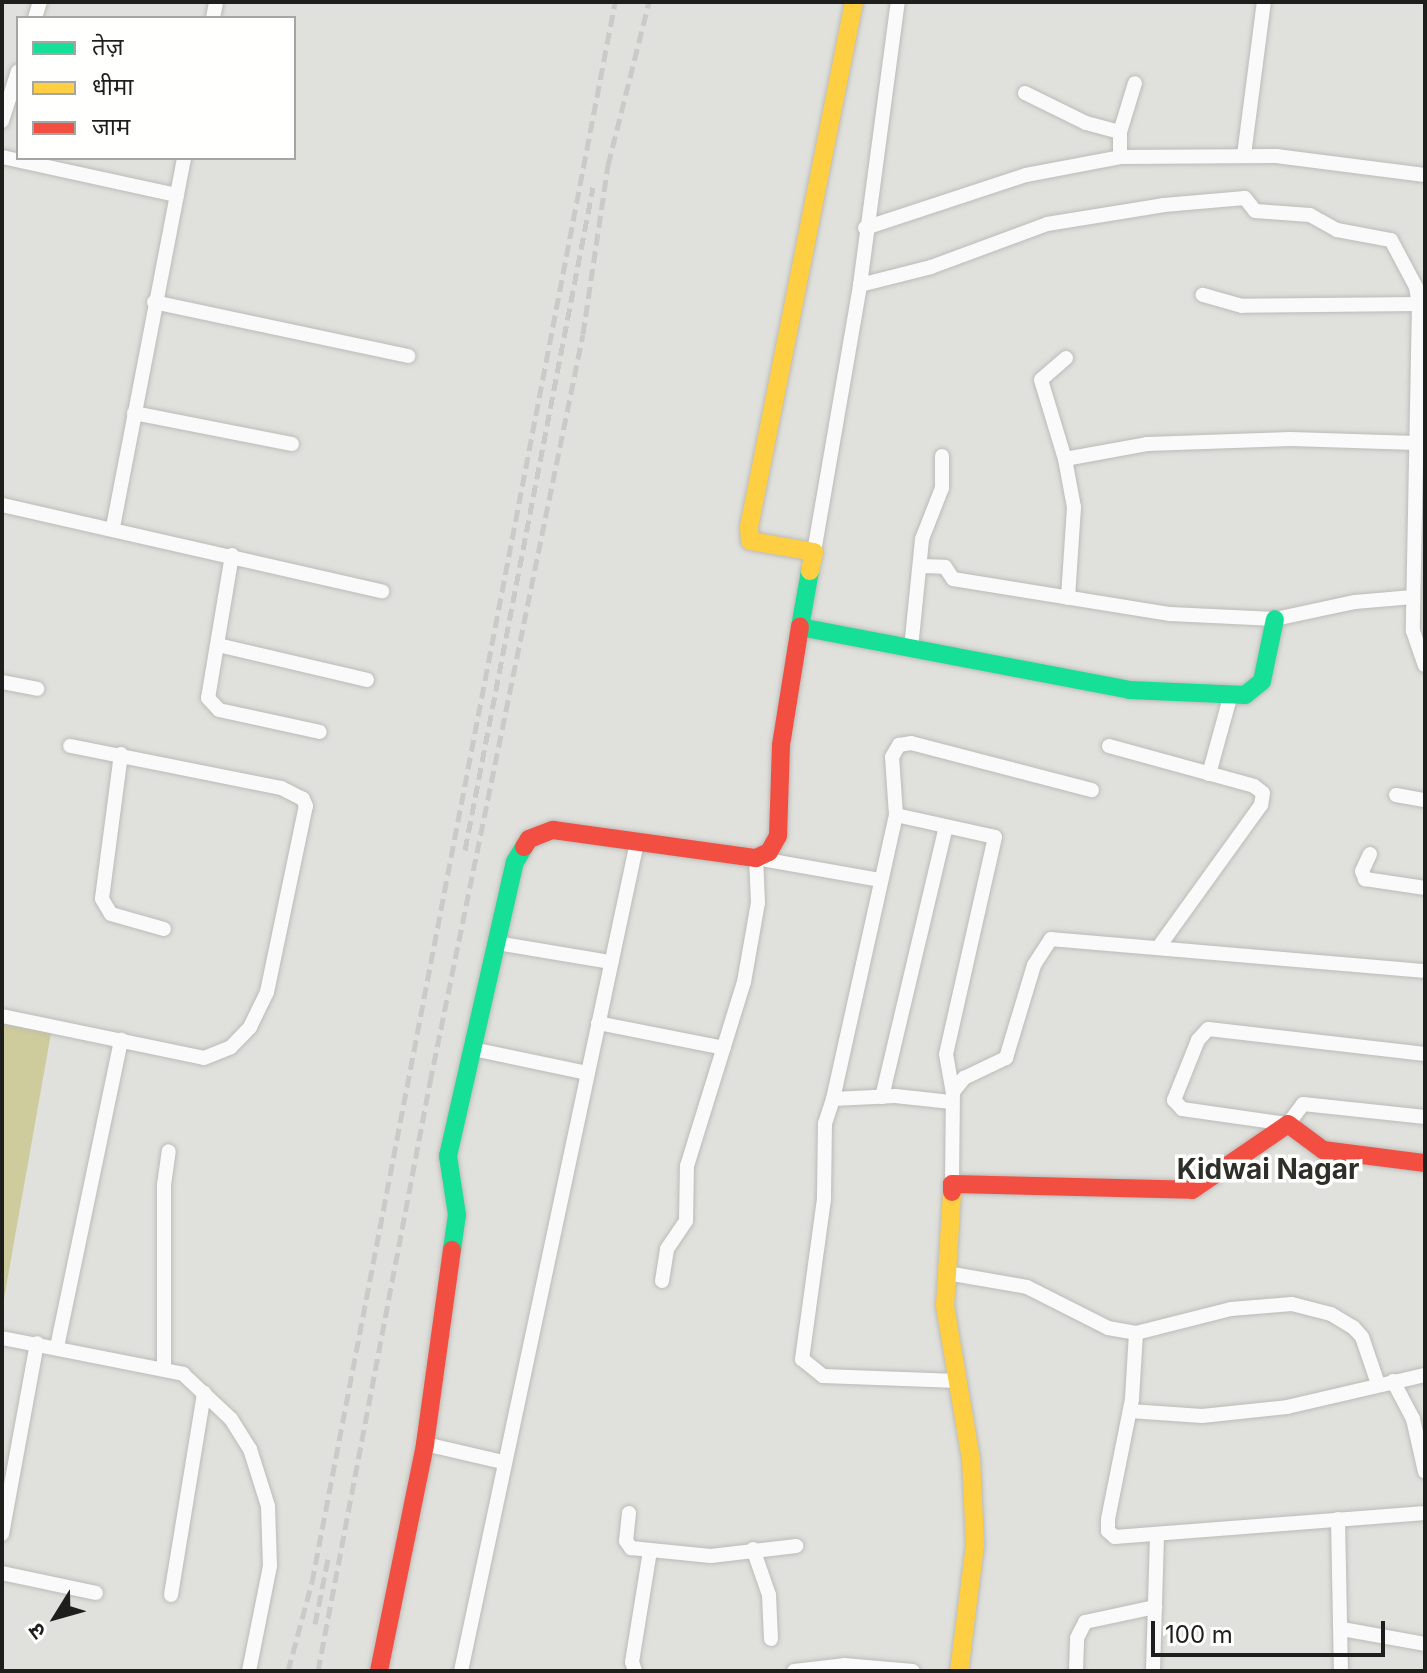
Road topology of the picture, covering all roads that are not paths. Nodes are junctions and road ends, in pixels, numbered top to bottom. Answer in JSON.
{"nodes":[{"id":1,"x":854,"y":2,"type":"edge"},
{"id":2,"x":898,"y":2,"type":"edge"},
{"id":3,"x":1264,"y":2,"type":"edge"},
{"id":4,"x":16,"y":77,"type":"edge"},
{"id":5,"x":1135,"y":83,"type":"dead end"},
{"id":6,"x":1025,"y":93,"type":"dead end"},
{"id":7,"x":2,"y":121,"type":"edge"},
{"id":8,"x":1120,"y":132,"type":"junction"},
{"id":9,"x":1244,"y":155,"type":"junction"},
{"id":10,"x":2,"y":157,"type":"edge"},
{"id":11,"x":1120,"y":157,"type":"junction"},
{"id":12,"x":184,"y":160,"type":"edge"},
{"id":13,"x":1425,"y":175,"type":"edge"},
{"id":14,"x":177,"y":195,"type":"junction"},
{"id":15,"x":865,"y":228,"type":"junction"},
{"id":16,"x":860,"y":285,"type":"junction"},
{"id":17,"x":1203,"y":295,"type":"dead end"},
{"id":18,"x":154,"y":302,"type":"junction"},
{"id":19,"x":1422,"y":304,"type":"edge"},
{"id":20,"x":408,"y":356,"type":"dead end"},
{"id":21,"x":1066,"y":358,"type":"dead end"},
{"id":22,"x":134,"y":413,"type":"junction"},
{"id":23,"x":1416,"y":443,"type":"junction"},
{"id":24,"x":292,"y":444,"type":"dead end"},
{"id":25,"x":942,"y":456,"type":"dead end"},
{"id":26,"x":1065,"y":459,"type":"junction"},
{"id":27,"x":1420,"y":464,"type":"edge"},
{"id":28,"x":2,"y":505,"type":"edge"},
{"id":29,"x":113,"y":527,"type":"junction"},
{"id":30,"x":814,"y":552,"type":"junction"},
{"id":31,"x":232,"y":555,"type":"junction"},
{"id":32,"x":921,"y":566,"type":"junction"},
{"id":33,"x":382,"y":591,"type":"dead end"},
{"id":34,"x":1413,"y":597,"type":"junction"},
{"id":35,"x":1068,"y":598,"type":"junction"},
{"id":36,"x":1275,"y":619,"type":"junction"},
{"id":37,"x":800,"y":627,"type":"junction"},
{"id":38,"x":218,"y":645,"type":"junction"},
{"id":39,"x":911,"y":648,"type":"junction"},
{"id":40,"x":1425,"y":665,"type":"edge"},
{"id":41,"x":367,"y":680,"type":"dead end"},
{"id":42,"x":2,"y":682,"type":"edge"},
{"id":43,"x":37,"y":689,"type":"dead end"},
{"id":44,"x":1231,"y":694,"type":"junction"},
{"id":45,"x":320,"y":732,"type":"dead end"},
{"id":46,"x":70,"y":746,"type":"dead end"},
{"id":47,"x":1109,"y":746,"type":"dead end"},
{"id":48,"x":121,"y":754,"type":"junction"},
{"id":49,"x":1209,"y":774,"type":"junction"},
{"id":50,"x":1092,"y":790,"type":"dead end"},
{"id":51,"x":1396,"y":795,"type":"dead end"},
{"id":52,"x":1425,"y":800,"type":"edge"},
{"id":53,"x":896,"y":815,"type":"junction"},
{"id":54,"x":946,"y":826,"type":"junction"},
{"id":55,"x":637,"y":842,"type":"junction"},
{"id":56,"x":1370,"y":854,"type":"dead end"},
{"id":57,"x":756,"y":858,"type":"junction"},
{"id":58,"x":881,"y":880,"type":"junction"},
{"id":59,"x":1425,"y":888,"type":"edge"},
{"id":60,"x":164,"y":929,"type":"dead end"},
{"id":61,"x":497,"y":943,"type":"junction"},
{"id":62,"x":1160,"y":945,"type":"junction"},
{"id":63,"x":611,"y":962,"type":"junction"},
{"id":64,"x":1425,"y":971,"type":"edge"},
{"id":65,"x":2,"y":1016,"type":"edge"},
{"id":66,"x":598,"y":1023,"type":"junction"},
{"id":67,"x":121,"y":1040,"type":"junction"},
{"id":68,"x":724,"y":1048,"type":"junction"},
{"id":69,"x":473,"y":1049,"type":"junction"},
{"id":70,"x":1425,"y":1054,"type":"edge"},
{"id":71,"x":587,"y":1073,"type":"junction"},
{"id":72,"x":882,"y":1097,"type":"junction"},
{"id":73,"x":952,"y":1097,"type":"junction"},
{"id":74,"x":833,"y":1099,"type":"junction"},
{"id":75,"x":1425,"y":1117,"type":"edge"},
{"id":76,"x":1288,"y":1124,"type":"junction"},
{"id":77,"x":169,"y":1151,"type":"dead end"},
{"id":78,"x":1425,"y":1163,"type":"edge"},
{"id":79,"x":952,"y":1184,"type":"junction"},
{"id":80,"x":947,"y":1273,"type":"junction"},
{"id":81,"x":662,"y":1281,"type":"dead end"},
{"id":82,"x":1136,"y":1333,"type":"junction"},
{"id":83,"x":2,"y":1338,"type":"edge"},
{"id":84,"x":37,"y":1343,"type":"junction"},
{"id":85,"x":57,"y":1347,"type":"junction"},
{"id":86,"x":164,"y":1367,"type":"junction"},
{"id":87,"x":1425,"y":1375,"type":"edge"},
{"id":88,"x":957,"y":1381,"type":"junction"},
{"id":89,"x":1385,"y":1382,"type":"junction"},
{"id":90,"x":204,"y":1393,"type":"junction"},
{"id":91,"x":1130,"y":1411,"type":"junction"},
{"id":92,"x":425,"y":1444,"type":"junction"},
{"id":93,"x":503,"y":1462,"type":"junction"},
{"id":94,"x":1425,"y":1472,"type":"edge"},
{"id":95,"x":629,"y":1513,"type":"dead end"},
{"id":96,"x":1425,"y":1513,"type":"edge"},
{"id":97,"x":1338,"y":1519,"type":"junction"},
{"id":98,"x":2,"y":1534,"type":"edge"},
{"id":99,"x":1157,"y":1534,"type":"junction"},
{"id":100,"x":796,"y":1546,"type":"dead end"},
{"id":101,"x":753,"y":1549,"type":"junction"},
{"id":102,"x":650,"y":1551,"type":"junction"},
{"id":103,"x":2,"y":1573,"type":"edge"},
{"id":104,"x":96,"y":1593,"type":"dead end"},
{"id":105,"x":171,"y":1595,"type":"dead end"},
{"id":106,"x":1155,"y":1607,"type":"junction"},
{"id":107,"x":1342,"y":1629,"type":"junction"},
{"id":108,"x":771,"y":1639,"type":"dead end"},
{"id":109,"x":1425,"y":1644,"type":"edge"},
{"id":110,"x":249,"y":1671,"type":"edge"},
{"id":111,"x":379,"y":1671,"type":"edge"},
{"id":112,"x":461,"y":1671,"type":"edge"},
{"id":113,"x":635,"y":1671,"type":"edge"},
{"id":114,"x":794,"y":1671,"type":"edge"},
{"id":115,"x":913,"y":1671,"type":"edge"},
{"id":116,"x":959,"y":1671,"type":"edge"},
{"id":117,"x":1076,"y":1671,"type":"edge"},
{"id":118,"x":1153,"y":1671,"type":"edge"},
{"id":119,"x":1341,"y":1671,"type":"edge"}],
"edges":[{"from":1,"to":30,"type":"street"},
{"from":2,"to":15,"type":"street"},
{"from":3,"to":9,"type":"street"},
{"from":4,"to":7,"type":"street"},
{"from":5,"to":8,"type":"street"},
{"from":6,"to":8,"type":"street"},
{"from":8,"to":11,"type":"street"},
{"from":9,"to":11,"type":"street"},
{"from":9,"to":13,"type":"street"},
{"from":10,"to":14,"type":"street"},
{"from":11,"to":15,"type":"street"},
{"from":12,"to":14,"type":"street"},
{"from":14,"to":18,"type":"street"},
{"from":15,"to":16,"type":"street"},
{"from":16,"to":19,"type":"street"},
{"from":16,"to":30,"type":"street"},
{"from":17,"to":19,"type":"street"},
{"from":18,"to":20,"type":"street"},
{"from":18,"to":22,"type":"street"},
{"from":19,"to":23,"type":"street"},
{"from":21,"to":26,"type":"street"},
{"from":22,"to":24,"type":"street"},
{"from":22,"to":29,"type":"street"},
{"from":23,"to":26,"type":"street"},
{"from":23,"to":27,"type":"street"},
{"from":25,"to":32,"type":"street"},
{"from":26,"to":35,"type":"street"},
{"from":27,"to":34,"type":"street"},
{"from":28,"to":29,"type":"street"},
{"from":29,"to":31,"type":"street"},
{"from":30,"to":37,"type":"street"},
{"from":31,"to":33,"type":"street"},
{"from":31,"to":38,"type":"street"},
{"from":32,"to":35,"type":"street"},
{"from":32,"to":39,"type":"street"},
{"from":34,"to":36,"type":"street"},
{"from":34,"to":40,"type":"street"},
{"from":35,"to":36,"type":"street"},
{"from":36,"to":44,"type":"street"},
{"from":37,"to":39,"type":"street"},
{"from":37,"to":57,"type":"street"},
{"from":38,"to":41,"type":"street"},
{"from":38,"to":45,"type":"street"},
{"from":39,"to":44,"type":"street"},
{"from":42,"to":43,"type":"street"},
{"from":44,"to":49,"type":"street"},
{"from":46,"to":48,"type":"street"},
{"from":47,"to":49,"type":"street"},
{"from":48,"to":60,"type":"street"},
{"from":48,"to":67,"type":"street"},
{"from":49,"to":62,"type":"street"},
{"from":50,"to":53,"type":"street"},
{"from":51,"to":52,"type":"street"},
{"from":53,"to":54,"type":"street"},
{"from":53,"to":58,"type":"street"},
{"from":54,"to":72,"type":"street"},
{"from":54,"to":73,"type":"street"},
{"from":55,"to":57,"type":"street"},
{"from":55,"to":61,"type":"street"},
{"from":55,"to":63,"type":"street"},
{"from":56,"to":59,"type":"street"},
{"from":57,"to":58,"type":"street"},
{"from":57,"to":68,"type":"street"},
{"from":58,"to":74,"type":"street"},
{"from":61,"to":63,"type":"street"},
{"from":61,"to":69,"type":"street"},
{"from":62,"to":64,"type":"street"},
{"from":62,"to":73,"type":"street"},
{"from":63,"to":66,"type":"street"},
{"from":65,"to":67,"type":"street"},
{"from":66,"to":68,"type":"street"},
{"from":66,"to":71,"type":"street"},
{"from":67,"to":85,"type":"street"},
{"from":68,"to":81,"type":"street"},
{"from":69,"to":71,"type":"street"},
{"from":69,"to":92,"type":"street"},
{"from":70,"to":76,"type":"street"},
{"from":71,"to":93,"type":"street"},
{"from":72,"to":73,"type":"street"},
{"from":72,"to":74,"type":"street"},
{"from":73,"to":79,"type":"street"},
{"from":74,"to":88,"type":"street"},
{"from":75,"to":76,"type":"street"},
{"from":76,"to":78,"type":"street"},
{"from":76,"to":79,"type":"street"},
{"from":77,"to":86,"type":"street"},
{"from":79,"to":80,"type":"street"},
{"from":80,"to":82,"type":"street"},
{"from":80,"to":88,"type":"street"},
{"from":82,"to":89,"type":"street"},
{"from":82,"to":91,"type":"street"},
{"from":83,"to":84,"type":"street"},
{"from":84,"to":85,"type":"street"},
{"from":84,"to":98,"type":"street"},
{"from":85,"to":86,"type":"street"},
{"from":86,"to":90,"type":"street"},
{"from":87,"to":89,"type":"street"},
{"from":88,"to":116,"type":"street"},
{"from":89,"to":91,"type":"street"},
{"from":89,"to":94,"type":"street"},
{"from":90,"to":105,"type":"street"},
{"from":90,"to":110,"type":"street"},
{"from":91,"to":99,"type":"street"},
{"from":92,"to":93,"type":"street"},
{"from":92,"to":111,"type":"street"},
{"from":93,"to":112,"type":"street"},
{"from":95,"to":102,"type":"street"},
{"from":96,"to":97,"type":"street"},
{"from":97,"to":99,"type":"street"},
{"from":97,"to":107,"type":"street"},
{"from":99,"to":106,"type":"street"},
{"from":100,"to":101,"type":"street"},
{"from":101,"to":102,"type":"street"},
{"from":101,"to":108,"type":"street"},
{"from":102,"to":113,"type":"street"},
{"from":103,"to":104,"type":"street"},
{"from":106,"to":117,"type":"street"},
{"from":106,"to":118,"type":"street"},
{"from":107,"to":109,"type":"street"},
{"from":107,"to":119,"type":"street"},
{"from":114,"to":115,"type":"street"}]}
